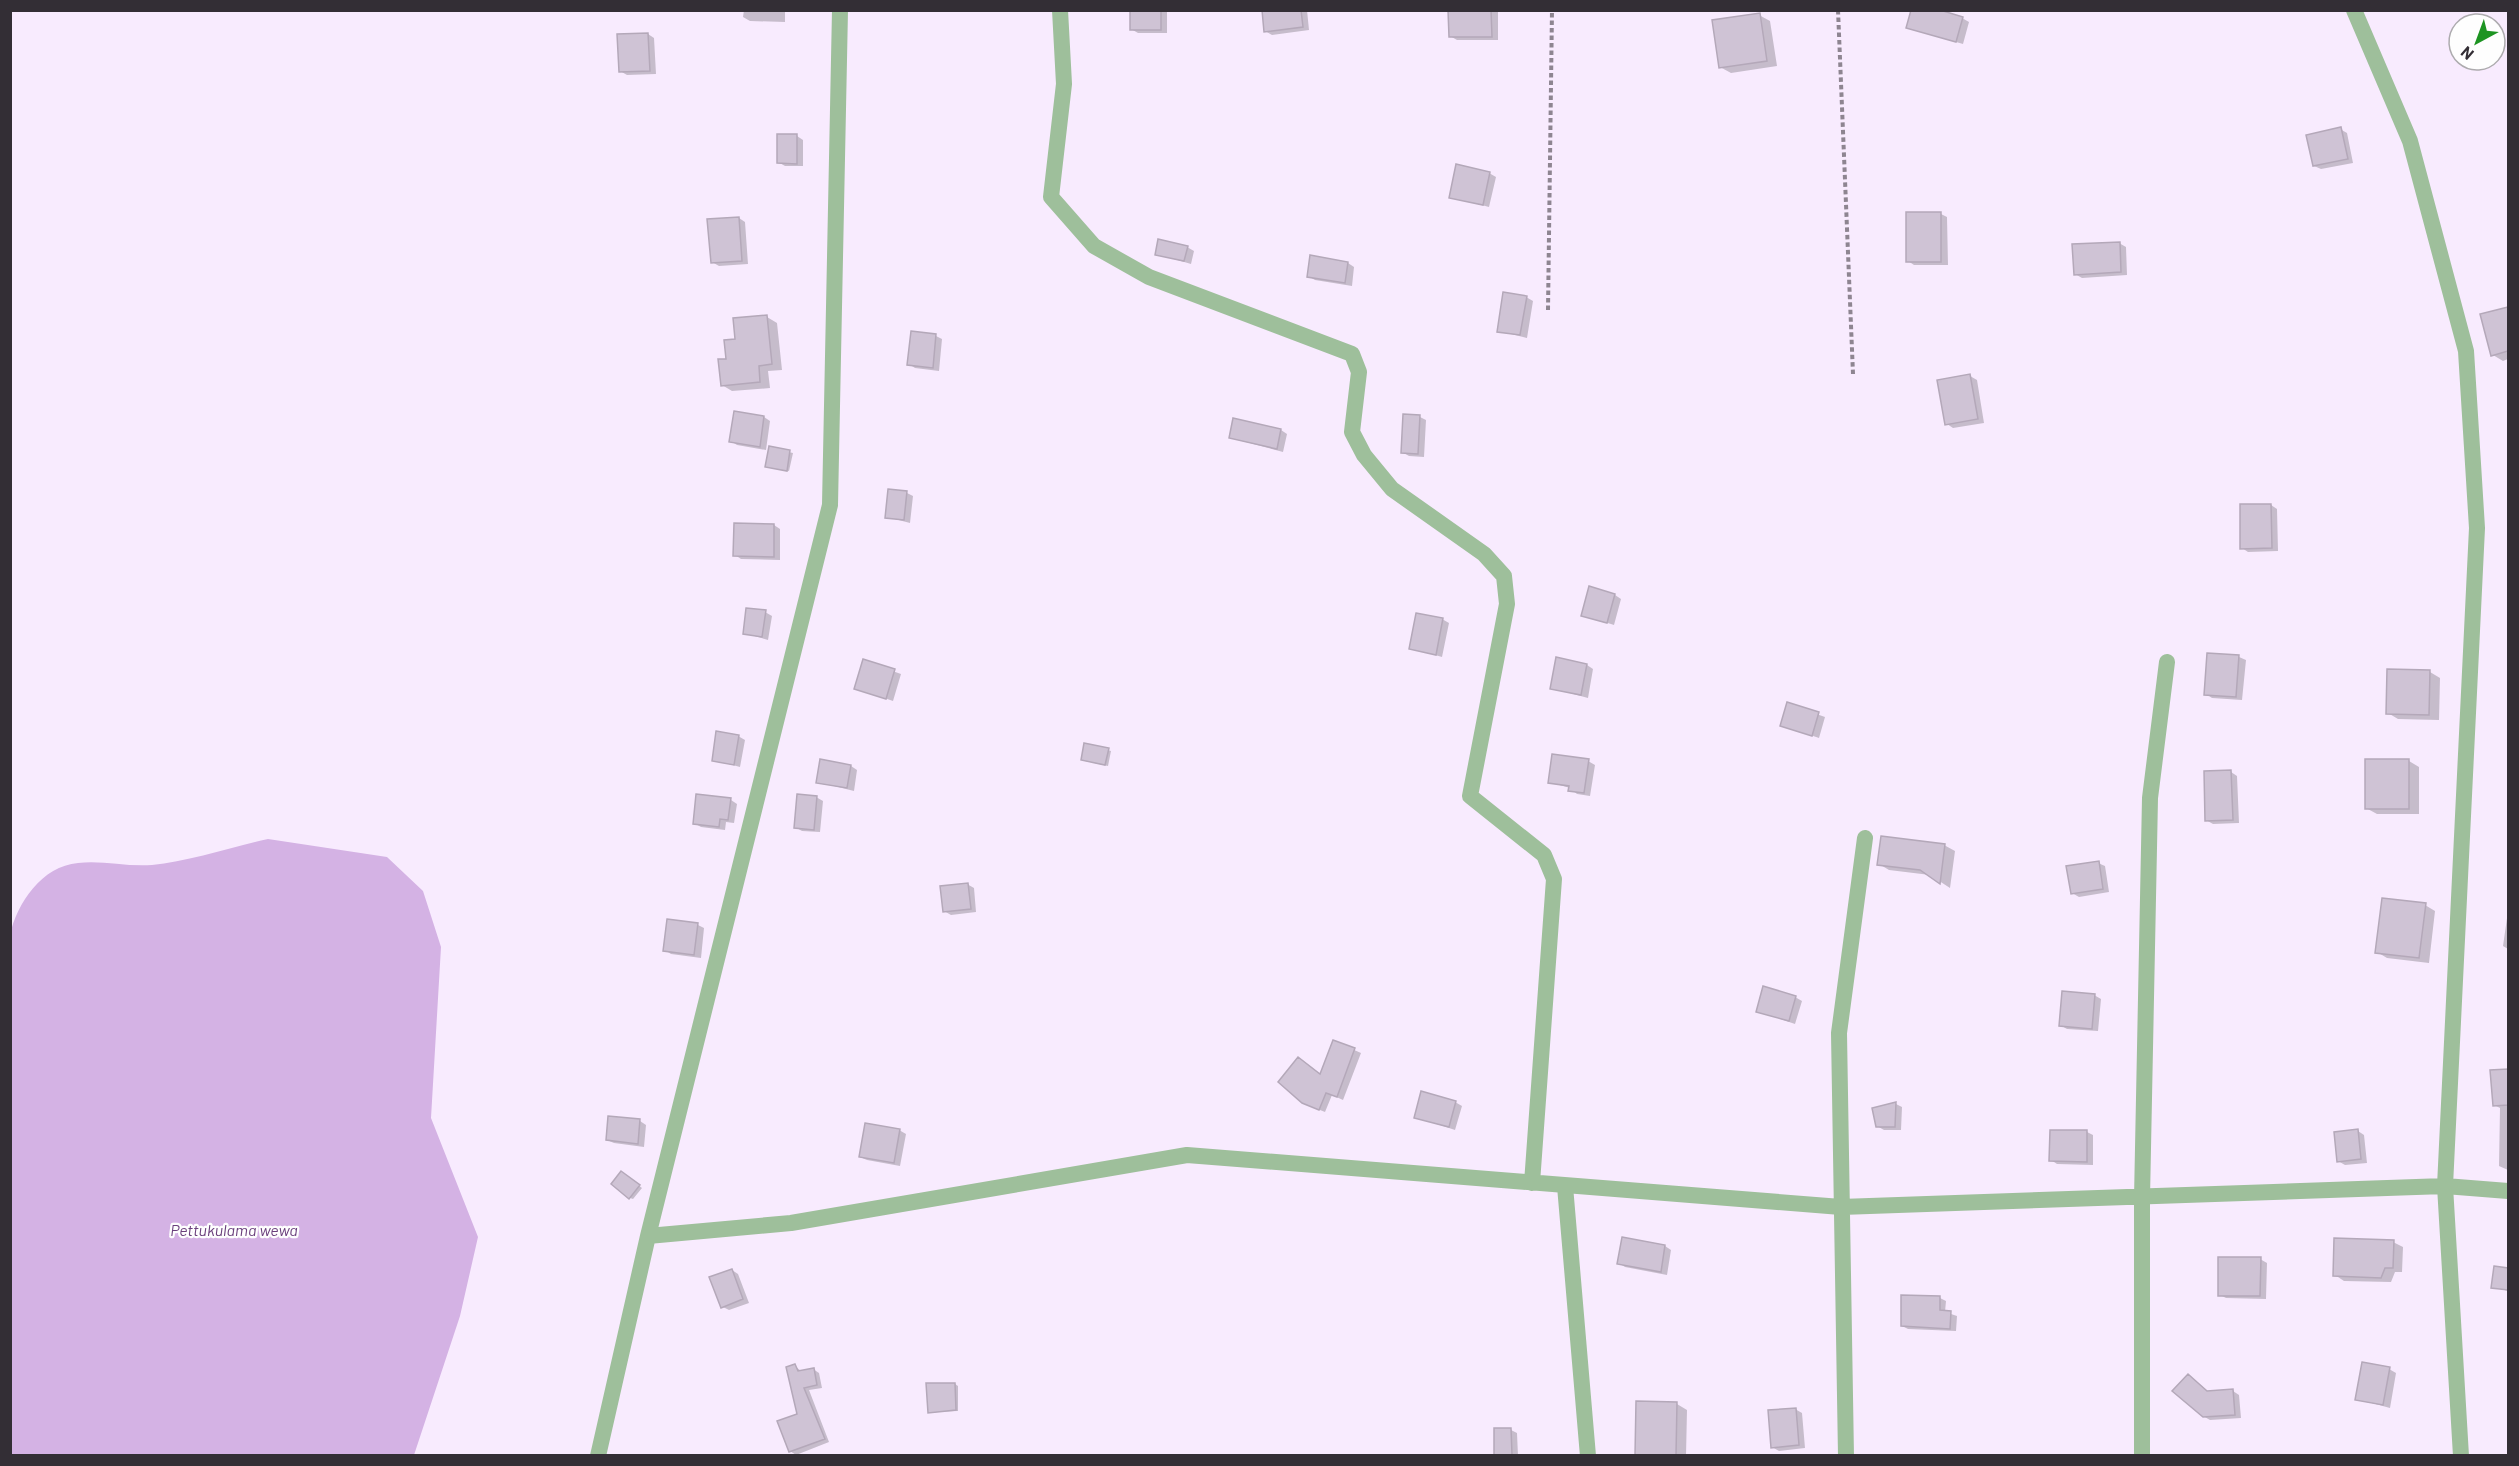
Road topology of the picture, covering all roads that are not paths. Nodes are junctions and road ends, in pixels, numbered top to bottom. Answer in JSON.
{"nodes":[{"id":1,"x":840,"y":10,"type":"edge"},
{"id":2,"x":1060,"y":10,"type":"edge"},
{"id":3,"x":2354,"y":10,"type":"edge"},
{"id":4,"x":2167,"y":662,"type":"dead end"},
{"id":5,"x":1865,"y":838,"type":"dead end"},
{"id":6,"x":1532,"y":1184,"type":"junction"},
{"id":7,"x":1565,"y":1186,"type":"junction"},
{"id":8,"x":2445,"y":1186,"type":"junction"},
{"id":9,"x":2508,"y":1191,"type":"edge"},
{"id":10,"x":2142,"y":1198,"type":"junction"},
{"id":11,"x":1841,"y":1207,"type":"junction"},
{"id":12,"x":648,"y":1236,"type":"junction"},
{"id":13,"x":598,"y":1455,"type":"edge"},
{"id":14,"x":1588,"y":1455,"type":"edge"},
{"id":15,"x":1846,"y":1455,"type":"edge"},
{"id":16,"x":2142,"y":1455,"type":"edge"},
{"id":17,"x":2461,"y":1455,"type":"edge"}],
"edges":[{"from":1,"to":12,"type":"street"},
{"from":2,"to":6,"type":"street"},
{"from":3,"to":8,"type":"street"},
{"from":4,"to":10,"type":"street"},
{"from":5,"to":11,"type":"street"},
{"from":6,"to":7,"type":"street"},
{"from":6,"to":12,"type":"street"},
{"from":7,"to":11,"type":"street"},
{"from":7,"to":14,"type":"street"},
{"from":8,"to":9,"type":"street"},
{"from":8,"to":10,"type":"street"},
{"from":8,"to":17,"type":"street"},
{"from":10,"to":11,"type":"street"},
{"from":10,"to":16,"type":"street"},
{"from":11,"to":15,"type":"street"},
{"from":12,"to":13,"type":"street"}]}
